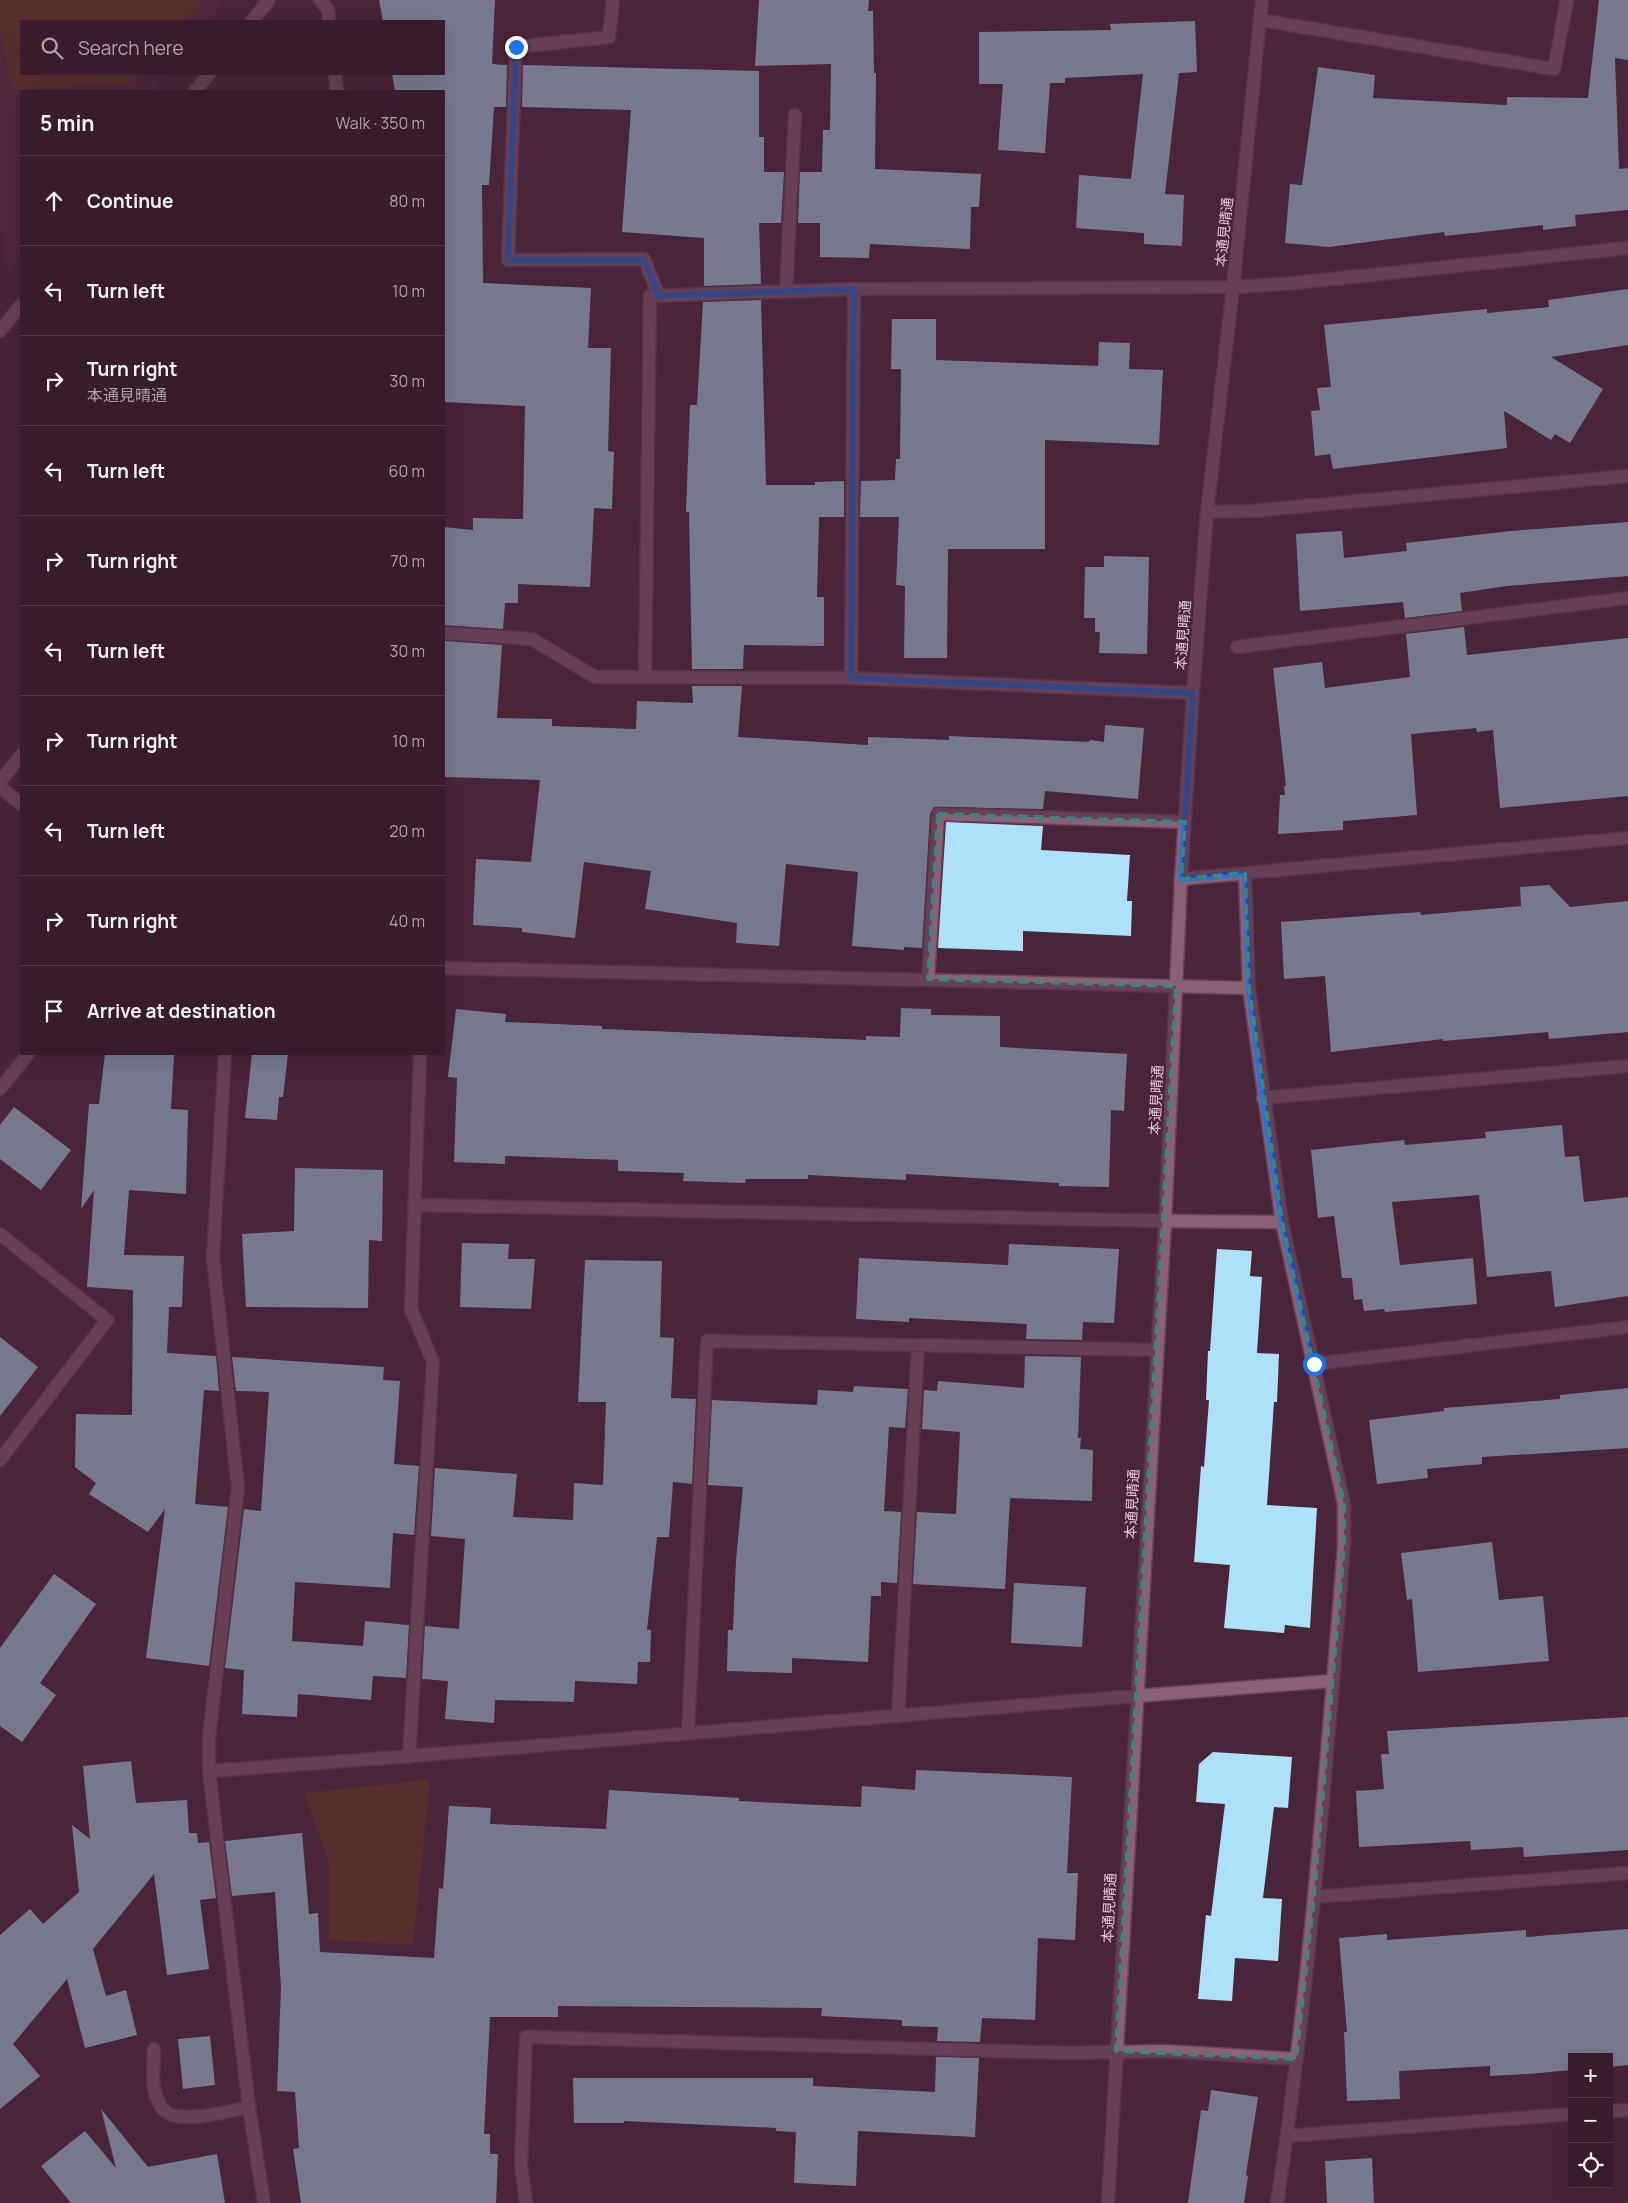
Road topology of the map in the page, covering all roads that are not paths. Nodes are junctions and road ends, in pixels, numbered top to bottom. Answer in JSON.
{"nodes":[{"id":1,"x":269,"y":0,"type":"edge"},
{"id":2,"x":320,"y":0,"type":"edge"},
{"id":3,"x":613,"y":0,"type":"edge"},
{"id":4,"x":1262,"y":0,"type":"edge"},
{"id":5,"x":1567,"y":0,"type":"edge"},
{"id":6,"x":253,"y":20,"type":"edge"},
{"id":7,"x":329,"y":20,"type":"edge"},
{"id":8,"x":1260,"y":20,"type":"junction"},
{"id":9,"x":208,"y":75,"type":"edge"},
{"id":10,"x":335,"y":75,"type":"edge"},
{"id":11,"x":196,"y":90,"type":"edge"},
{"id":12,"x":337,"y":90,"type":"edge"},
{"id":13,"x":795,"y":115,"type":"dead end"},
{"id":14,"x":1628,"y":248,"type":"edge"},
{"id":15,"x":1233,"y":287,"type":"junction"},
{"id":16,"x":854,"y":289,"type":"junction"},
{"id":17,"x":786,"y":291,"type":"junction"},
{"id":18,"x":659,"y":296,"type":"junction"},
{"id":19,"x":20,"y":306,"type":"edge"},
{"id":20,"x":1,"y":329,"type":"edge"},
{"id":21,"x":1628,"y":476,"type":"edge"},
{"id":22,"x":1207,"y":512,"type":"junction"},
{"id":23,"x":1628,"y":598,"type":"edge"},
{"id":24,"x":445,"y":633,"type":"edge"},
{"id":25,"x":1237,"y":647,"type":"dead end"},
{"id":26,"x":645,"y":677,"type":"junction"},
{"id":27,"x":851,"y":678,"type":"junction"},
{"id":28,"x":1193,"y":693,"type":"junction"},
{"id":29,"x":20,"y":756,"type":"edge"},
{"id":30,"x":0,"y":782,"type":"edge"},
{"id":31,"x":0,"y":787,"type":"edge"},
{"id":32,"x":20,"y":803,"type":"edge"},
{"id":33,"x":1185,"y":822,"type":"junction"},
{"id":34,"x":1628,"y":838,"type":"edge"},
{"id":35,"x":1245,"y":873,"type":"junction"},
{"id":36,"x":1181,"y":879,"type":"junction"},
{"id":37,"x":445,"y":968,"type":"edge"},
{"id":38,"x":928,"y":980,"type":"junction"},
{"id":39,"x":1176,"y":986,"type":"junction"},
{"id":40,"x":1249,"y":988,"type":"junction"},
{"id":41,"x":27,"y":1055,"type":"edge"},
{"id":42,"x":225,"y":1055,"type":"edge"},
{"id":43,"x":420,"y":1055,"type":"edge"},
{"id":44,"x":1628,"y":1066,"type":"edge"},
{"id":45,"x":0,"y":1089,"type":"edge"},
{"id":46,"x":1263,"y":1098,"type":"junction"},
{"id":47,"x":414,"y":1204,"type":"junction"},
{"id":48,"x":1165,"y":1221,"type":"junction"},
{"id":49,"x":1282,"y":1222,"type":"junction"},
{"id":50,"x":0,"y":1234,"type":"edge"},
{"id":51,"x":1628,"y":1327,"type":"edge"},
{"id":52,"x":918,"y":1346,"type":"junction"},
{"id":53,"x":1156,"y":1350,"type":"junction"},
{"id":54,"x":1314,"y":1364,"type":"junction"},
{"id":55,"x":0,"y":1460,"type":"edge"},
{"id":56,"x":1333,"y":1681,"type":"junction"},
{"id":57,"x":1136,"y":1695,"type":"junction"},
{"id":58,"x":898,"y":1716,"type":"junction"},
{"id":59,"x":688,"y":1733,"type":"junction"},
{"id":60,"x":409,"y":1757,"type":"junction"},
{"id":61,"x":208,"y":1771,"type":"junction"},
{"id":62,"x":1628,"y":1874,"type":"edge"},
{"id":63,"x":1314,"y":1897,"type":"junction"},
{"id":64,"x":154,"y":2049,"type":"dead end"},
{"id":65,"x":1116,"y":2051,"type":"junction"},
{"id":66,"x":1296,"y":2058,"type":"junction"},
{"id":67,"x":249,"y":2107,"type":"junction"},
{"id":68,"x":1628,"y":2110,"type":"edge"},
{"id":69,"x":1613,"y":2111,"type":"edge"},
{"id":70,"x":1568,"y":2114,"type":"edge"},
{"id":71,"x":1287,"y":2136,"type":"junction"},
{"id":72,"x":264,"y":2203,"type":"edge"},
{"id":73,"x":526,"y":2203,"type":"edge"},
{"id":74,"x":1108,"y":2203,"type":"edge"},
{"id":75,"x":1277,"y":2203,"type":"edge"}],
"edges":[{"from":1,"to":6,"type":"street"},
{"from":2,"to":7,"type":"street"},
{"from":3,"to":18,"type":"street"},
{"from":4,"to":8,"type":"street","name":"本通見晴通"},
{"from":5,"to":8,"type":"street"},
{"from":8,"to":15,"type":"street","name":"本通見晴通"},
{"from":9,"to":11,"type":"street"},
{"from":10,"to":12,"type":"street"},
{"from":13,"to":17,"type":"street"},
{"from":14,"to":15,"type":"street"},
{"from":15,"to":16,"type":"street"},
{"from":15,"to":22,"type":"street","name":"本通見晴通"},
{"from":16,"to":17,"type":"street"},
{"from":16,"to":27,"type":"street"},
{"from":17,"to":18,"type":"street"},
{"from":18,"to":26,"type":"street"},
{"from":19,"to":20,"type":"street"},
{"from":21,"to":22,"type":"street"},
{"from":22,"to":28,"type":"street","name":"本通見晴通"},
{"from":23,"to":25,"type":"street"},
{"from":24,"to":26,"type":"street"},
{"from":26,"to":27,"type":"street"},
{"from":27,"to":28,"type":"street"},
{"from":28,"to":33,"type":"street","name":"本通見晴通"},
{"from":29,"to":30,"type":"street"},
{"from":31,"to":32,"type":"street"},
{"from":33,"to":36,"type":"street","name":"本通見晴通"},
{"from":33,"to":38,"type":"street"},
{"from":34,"to":35,"type":"street"},
{"from":35,"to":36,"type":"street"},
{"from":35,"to":40,"type":"street"},
{"from":36,"to":39,"type":"street","name":"本通見晴通"},
{"from":37,"to":38,"type":"street"},
{"from":38,"to":39,"type":"street"},
{"from":39,"to":40,"type":"street"},
{"from":39,"to":48,"type":"street","name":"本通見晴通"},
{"from":40,"to":46,"type":"street"},
{"from":41,"to":45,"type":"street"},
{"from":42,"to":61,"type":"street"},
{"from":43,"to":47,"type":"street"},
{"from":44,"to":46,"type":"street"},
{"from":46,"to":49,"type":"street"},
{"from":47,"to":48,"type":"street"},
{"from":47,"to":60,"type":"street"},
{"from":48,"to":49,"type":"street"},
{"from":48,"to":53,"type":"street","name":"本通見晴通"},
{"from":49,"to":54,"type":"street"},
{"from":50,"to":55,"type":"street"},
{"from":51,"to":54,"type":"street"},
{"from":52,"to":53,"type":"street"},
{"from":52,"to":58,"type":"street"},
{"from":52,"to":59,"type":"street"},
{"from":53,"to":57,"type":"street","name":"本通見晴通"},
{"from":54,"to":56,"type":"street"},
{"from":56,"to":57,"type":"street"},
{"from":56,"to":63,"type":"street"},
{"from":57,"to":58,"type":"street"},
{"from":57,"to":65,"type":"street","name":"本通見晴通"},
{"from":58,"to":59,"type":"street"},
{"from":59,"to":60,"type":"street"},
{"from":60,"to":61,"type":"street"},
{"from":61,"to":67,"type":"street"},
{"from":62,"to":63,"type":"street"},
{"from":63,"to":66,"type":"street"},
{"from":64,"to":67,"type":"street"},
{"from":65,"to":66,"type":"street"},
{"from":65,"to":73,"type":"street"},
{"from":65,"to":74,"type":"street","name":"本通見晴通"},
{"from":66,"to":71,"type":"street"},
{"from":67,"to":72,"type":"street"},
{"from":68,"to":69,"type":"street"},
{"from":70,"to":71,"type":"street"},
{"from":71,"to":75,"type":"street"}]}
